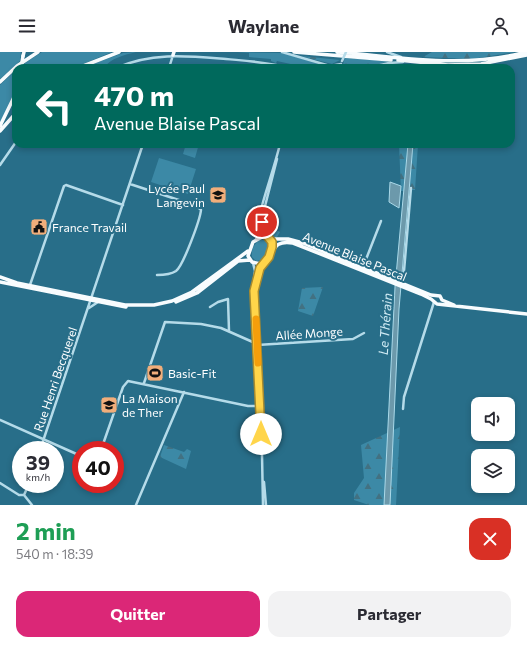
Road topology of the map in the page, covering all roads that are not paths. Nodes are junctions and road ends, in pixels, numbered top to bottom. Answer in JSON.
{"nodes":[{"id":1,"x":38,"y":52,"type":"edge"},
{"id":2,"x":119,"y":52,"type":"edge"},
{"id":3,"x":282,"y":52,"type":"edge"},
{"id":4,"x":294,"y":52,"type":"edge"},
{"id":5,"x":337,"y":52,"type":"edge"},
{"id":6,"x":346,"y":52,"type":"edge"},
{"id":7,"x":387,"y":52,"type":"edge"},
{"id":8,"x":526,"y":52,"type":"edge"},
{"id":9,"x":174,"y":53,"type":"edge"},
{"id":10,"x":23,"y":54,"type":"edge"},
{"id":11,"x":527,"y":55,"type":"edge"},
{"id":12,"x":407,"y":60,"type":"junction"},
{"id":13,"x":417,"y":61,"type":"junction"},
{"id":14,"x":321,"y":63,"type":"joint"},
{"id":15,"x":20,"y":64,"type":"edge"},
{"id":16,"x":22,"y":64,"type":"edge"},
{"id":17,"x":88,"y":64,"type":"edge"},
{"id":18,"x":127,"y":64,"type":"edge"},
{"id":19,"x":170,"y":64,"type":"edge"},
{"id":20,"x":275,"y":64,"type":"edge"},
{"id":21,"x":330,"y":64,"type":"edge"},
{"id":22,"x":339,"y":64,"type":"edge"},
{"id":23,"x":384,"y":64,"type":"edge"},
{"id":24,"x":440,"y":64,"type":"edge"},
{"id":25,"x":481,"y":64,"type":"edge"},
{"id":26,"x":12,"y":71,"type":"edge"},
{"id":27,"x":0,"y":82,"type":"edge"},
{"id":28,"x":12,"y":101,"type":"edge"},
{"id":29,"x":12,"y":117,"type":"edge"},
{"id":30,"x":0,"y":126,"type":"edge"},
{"id":31,"x":0,"y":130,"type":"edge"},
{"id":32,"x":12,"y":148,"type":"edge"},
{"id":33,"x":143,"y":148,"type":"edge"},
{"id":34,"x":280,"y":148,"type":"edge"},
{"id":35,"x":280,"y":148,"type":"edge"},
{"id":36,"x":0,"y":165,"type":"edge"},
{"id":37,"x":130,"y":184,"type":"junction"},
{"id":38,"x":411,"y":188,"type":"dead end"},
{"id":39,"x":123,"y":205,"type":"junction"},
{"id":40,"x":381,"y":221,"type":"dead end"},
{"id":41,"x":268,"y":238,"type":"junction"},
{"id":42,"x":256,"y":239,"type":"junction"},
{"id":43,"x":250,"y":248,"type":"junction"},
{"id":44,"x":271,"y":253,"type":"junction"},
{"id":45,"x":251,"y":261,"type":"junction"},
{"id":46,"x":263,"y":263,"type":"junction"},
{"id":47,"x":362,"y":268,"type":"junction"},
{"id":48,"x":157,"y":275,"type":"dead end"},
{"id":49,"x":0,"y":277,"type":"edge"},
{"id":50,"x":0,"y":282,"type":"edge"},
{"id":51,"x":402,"y":285,"type":"junction"},
{"id":52,"x":30,"y":287,"type":"junction"},
{"id":53,"x":436,"y":296,"type":"junction"},
{"id":54,"x":91,"y":299,"type":"junction"},
{"id":55,"x":434,"y":301,"type":"junction"},
{"id":56,"x":98,"y":302,"type":"junction"},
{"id":57,"x":441,"y":302,"type":"junction"},
{"id":58,"x":210,"y":307,"type":"dead end"},
{"id":59,"x":433,"y":310,"type":"junction"},
{"id":60,"x":86,"y":314,"type":"junction"},
{"id":61,"x":525,"y":314,"type":"edge"},
{"id":62,"x":229,"y":331,"type":"junction"},
{"id":63,"x":364,"y":333,"type":"dead end"},
{"id":64,"x":256,"y":344,"type":"junction"},
{"id":65,"x":144,"y":383,"type":"junction"},
{"id":66,"x":184,"y":392,"type":"junction"},
{"id":67,"x":260,"y":406,"type":"junction"},
{"id":68,"x":403,"y":409,"type":"dead end"},
{"id":69,"x":0,"y":420,"type":"edge"},
{"id":70,"x":44,"y":440,"type":"junction"},
{"id":71,"x":104,"y":441,"type":"edge"},
{"id":72,"x":72,"y":452,"type":"edge"},
{"id":73,"x":0,"y":483,"type":"edge"},
{"id":74,"x":24,"y":495,"type":"joint"},
{"id":75,"x":32,"y":505,"type":"edge"},
{"id":76,"x":136,"y":505,"type":"edge"},
{"id":77,"x":265,"y":505,"type":"edge"}],
"edges":[{"from":1,"to":15,"type":"main road"},
{"from":2,"to":17,"type":"main road"},
{"from":3,"to":14,"type":"street"},
{"from":4,"to":12,"type":"main road"},
{"from":5,"to":12,"type":"main road"},
{"from":6,"to":22,"type":"street","bridge":true},
{"from":7,"to":12,"type":"street"},
{"from":8,"to":13,"type":"main road"},
{"from":9,"to":18,"type":"street"},
{"from":9,"to":19,"type":"street"},
{"from":9,"to":20,"type":"street"},
{"from":10,"to":16,"type":"main road","bridge":true},
{"from":11,"to":25,"type":"main road"},
{"from":12,"to":13,"type":"main road"},
{"from":12,"to":23,"type":"street"},
{"from":13,"to":24,"type":"main road"},
{"from":14,"to":21,"type":"street"},
{"from":26,"to":27,"type":"main road"},
{"from":28,"to":30,"type":"main road"},
{"from":29,"to":31,"type":"main road"},
{"from":32,"to":36,"type":"street"},
{"from":33,"to":37,"type":"street","name":"Rue Henri Becquerel"},
{"from":34,"to":41,"type":"street"},
{"from":35,"to":42,"type":"street"},
{"from":37,"to":39,"type":"street","name":"Rue Henri Becquerel"},
{"from":37,"to":48,"type":"street"},
{"from":38,"to":51,"type":"street"},
{"from":39,"to":52,"type":"street"},
{"from":39,"to":54,"type":"street","name":"Rue Henri Becquerel"},
{"from":40,"to":47,"type":"street"},
{"from":41,"to":42,"type":"main road","name":"Avenue Blaise Pascal"},
{"from":41,"to":44,"type":"main road"},
{"from":41,"to":47,"type":"main road","name":"Avenue Blaise Pascal"},
{"from":42,"to":43,"type":"main road"},
{"from":43,"to":45,"type":"main road"},
{"from":43,"to":54,"type":"main road"},
{"from":44,"to":46,"type":"main road","name":"Avenue Blaise Pascal"},
{"from":44,"to":47,"type":"main road","name":"Avenue Blaise Pascal"},
{"from":45,"to":46,"type":"main road"},
{"from":45,"to":56,"type":"main road"},
{"from":45,"to":64,"type":"street"},
{"from":46,"to":64,"type":"street"},
{"from":47,"to":51,"type":"main road","name":"Avenue Blaise Pascal"},
{"from":49,"to":52,"type":"main road"},
{"from":50,"to":52,"type":"main road"},
{"from":51,"to":53,"type":"main road","name":"Avenue Blaise Pascal"},
{"from":51,"to":55,"type":"main road","name":"Avenue Blaise Pascal"},
{"from":52,"to":54,"type":"main road"},
{"from":53,"to":55,"type":"main road"},
{"from":53,"to":57,"type":"main road","name":"Avenue Blaise Pascal"},
{"from":54,"to":56,"type":"main road"},
{"from":54,"to":60,"type":"street","name":"Rue Henri Becquerel"},
{"from":55,"to":57,"type":"main road","name":"Avenue Blaise Pascal"},
{"from":55,"to":59,"type":"street"},
{"from":56,"to":60,"type":"street","name":"Rue Henri Becquerel"},
{"from":57,"to":59,"type":"street"},
{"from":57,"to":61,"type":"main road","name":"Avenue Blaise Pascal"},
{"from":58,"to":62,"type":"street"},
{"from":59,"to":68,"type":"street"},
{"from":60,"to":70,"type":"street","name":"Rue Henri Becquerel"},
{"from":62,"to":64,"type":"street"},
{"from":62,"to":65,"type":"street"},
{"from":63,"to":64,"type":"street","name":"Allée Monge"},
{"from":64,"to":67,"type":"street"},
{"from":65,"to":66,"type":"street"},
{"from":65,"to":71,"type":"street"},
{"from":66,"to":67,"type":"street"},
{"from":66,"to":76,"type":"street"},
{"from":67,"to":77,"type":"street"},
{"from":69,"to":70,"type":"street"},
{"from":70,"to":72,"type":"street"},
{"from":73,"to":74,"type":"street"},
{"from":74,"to":75,"type":"street"}]}
